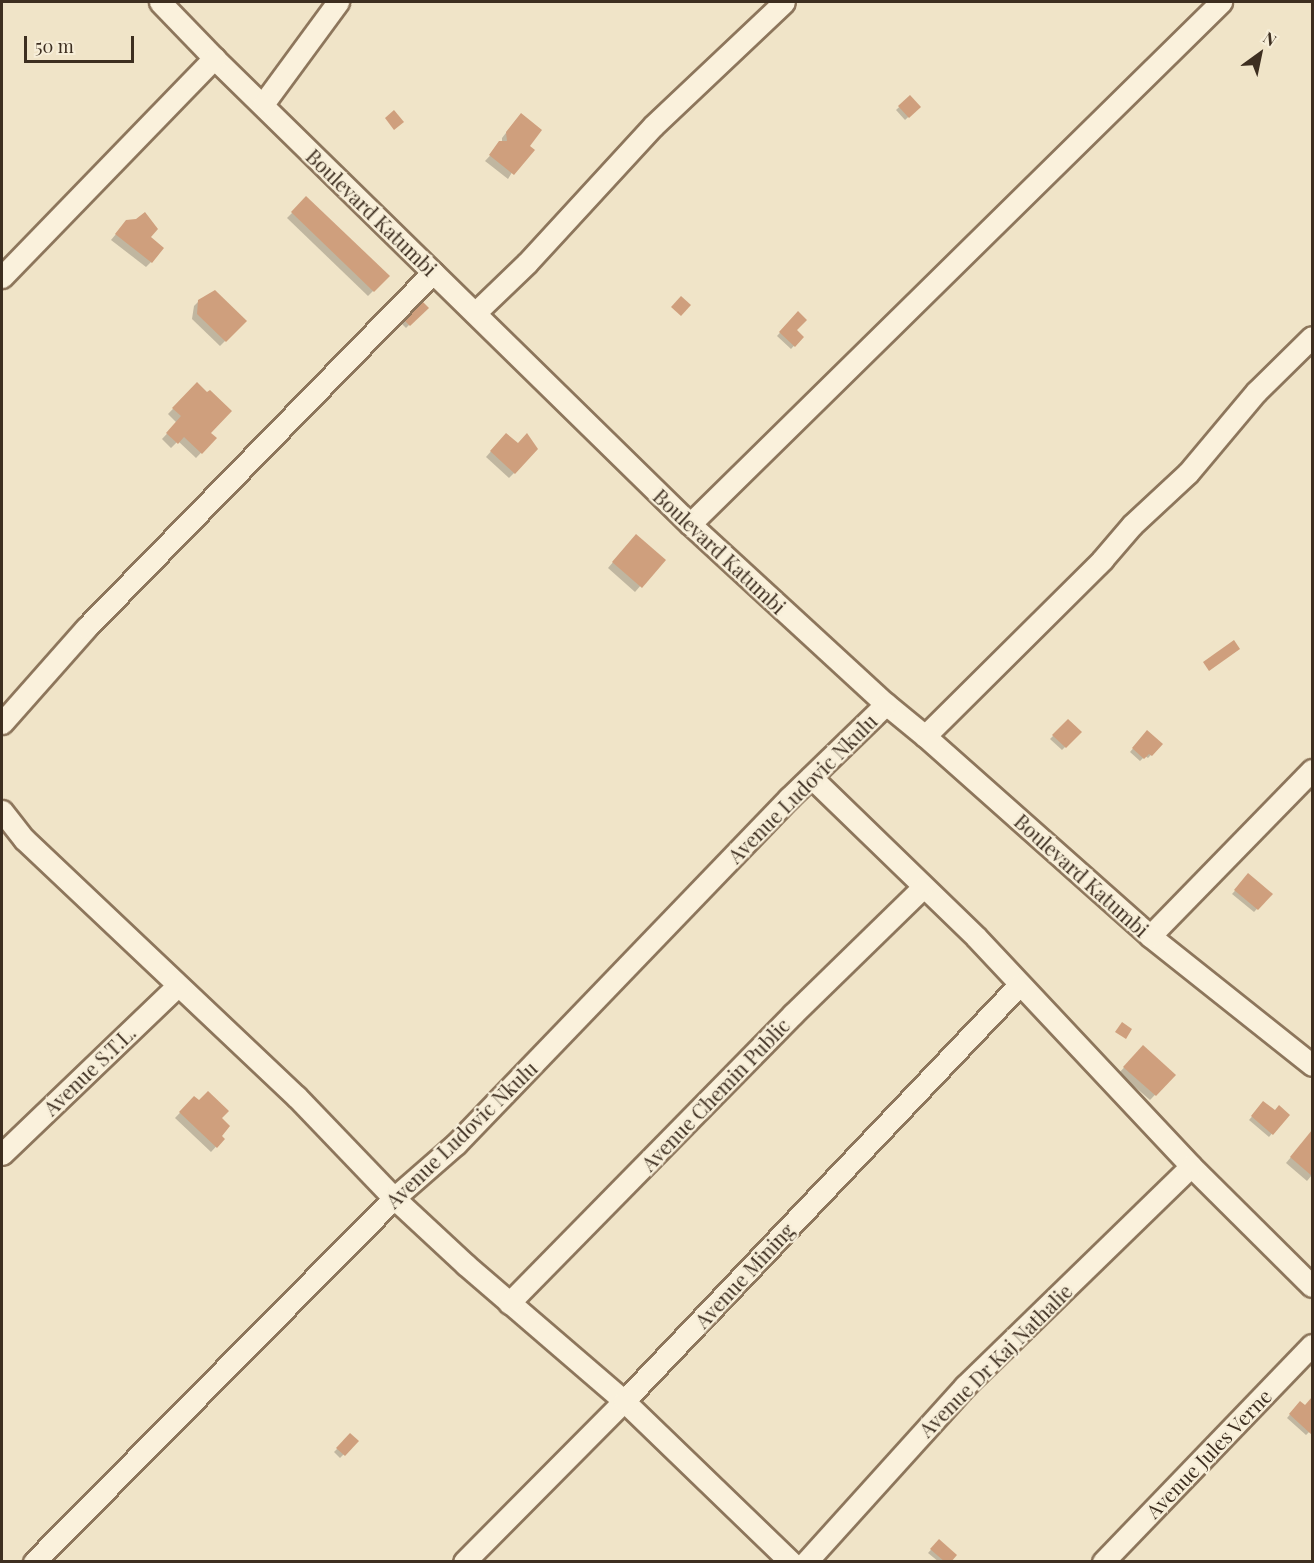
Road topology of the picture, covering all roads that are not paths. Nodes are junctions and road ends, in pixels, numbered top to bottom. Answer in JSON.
{"nodes":[{"id":1,"x":160,"y":2,"type":"edge"},
{"id":2,"x":338,"y":2,"type":"edge"},
{"id":3,"x":784,"y":2,"type":"edge"},
{"id":4,"x":1221,"y":2,"type":"edge"},
{"id":5,"x":214,"y":58,"type":"junction"},
{"id":6,"x":262,"y":104,"type":"junction"},
{"id":7,"x":433,"y":272,"type":"junction"},
{"id":8,"x":2,"y":277,"type":"edge"},
{"id":9,"x":476,"y":313,"type":"junction"},
{"id":10,"x":1312,"y":337,"type":"edge"},
{"id":11,"x":690,"y":524,"type":"junction"},
{"id":12,"x":886,"y":704,"type":"junction"},
{"id":13,"x":2,"y":723,"type":"edge"},
{"id":14,"x":925,"y":736,"type":"junction"},
{"id":15,"x":1312,"y":770,"type":"edge"},
{"id":16,"x":811,"y":777,"type":"junction"},
{"id":17,"x":2,"y":811,"type":"edge"},
{"id":18,"x":922,"y":888,"type":"junction"},
{"id":19,"x":1150,"y":936,"type":"junction"},
{"id":20,"x":1020,"y":984,"type":"junction"},
{"id":21,"x":177,"y":986,"type":"junction"},
{"id":22,"x":1312,"y":1065,"type":"edge"},
{"id":23,"x":2,"y":1154,"type":"edge"},
{"id":24,"x":1191,"y":1166,"type":"junction"},
{"id":25,"x":394,"y":1198,"type":"junction"},
{"id":26,"x":1312,"y":1286,"type":"edge"},
{"id":27,"x":509,"y":1303,"type":"junction"},
{"id":28,"x":1312,"y":1345,"type":"edge"},
{"id":29,"x":624,"y":1401,"type":"junction"},
{"id":30,"x":34,"y":1562,"type":"edge"},
{"id":31,"x":464,"y":1562,"type":"edge"},
{"id":32,"x":791,"y":1562,"type":"edge"},
{"id":33,"x":806,"y":1562,"type":"edge"},
{"id":34,"x":1103,"y":1562,"type":"edge"}],
"edges":[{"from":1,"to":5,"type":"street","name":"Boulevard Katumbi"},
{"from":2,"to":6,"type":"street"},
{"from":3,"to":9,"type":"street"},
{"from":4,"to":11,"type":"street"},
{"from":5,"to":6,"type":"street","name":"Boulevard Katumbi"},
{"from":5,"to":8,"type":"street"},
{"from":6,"to":7,"type":"street","name":"Boulevard Katumbi"},
{"from":7,"to":9,"type":"street","name":"Boulevard Katumbi"},
{"from":7,"to":13,"type":"street"},
{"from":9,"to":11,"type":"street","name":"Boulevard Katumbi"},
{"from":10,"to":14,"type":"street"},
{"from":11,"to":12,"type":"street","name":"Boulevard Katumbi"},
{"from":12,"to":14,"type":"street","name":"Boulevard Katumbi"},
{"from":12,"to":16,"type":"street","name":"Avenue Ludovic Nkulu"},
{"from":14,"to":19,"type":"street","name":"Boulevard Katumbi"},
{"from":15,"to":19,"type":"street"},
{"from":16,"to":18,"type":"street"},
{"from":16,"to":25,"type":"street","name":"Avenue Ludovic Nkulu"},
{"from":17,"to":21,"type":"street"},
{"from":18,"to":20,"type":"street"},
{"from":18,"to":27,"type":"street","name":"Avenue Chemin Public"},
{"from":19,"to":22,"type":"street","name":"Boulevard Katumbi"},
{"from":20,"to":24,"type":"street"},
{"from":20,"to":29,"type":"street","name":"Avenue Mining"},
{"from":21,"to":23,"type":"street","name":"Avenue S.T.L."},
{"from":21,"to":25,"type":"street"},
{"from":24,"to":26,"type":"street"},
{"from":24,"to":33,"type":"street","name":"Avenue Dr Kaj Nathalie"},
{"from":25,"to":27,"type":"street"},
{"from":25,"to":30,"type":"street","name":"Avenue Ludovic Nkulu"},
{"from":27,"to":29,"type":"street"},
{"from":28,"to":34,"type":"street","name":"Avenue Jules Verne"},
{"from":29,"to":31,"type":"street","name":"Avenue Mining"},
{"from":29,"to":32,"type":"street"}]}
